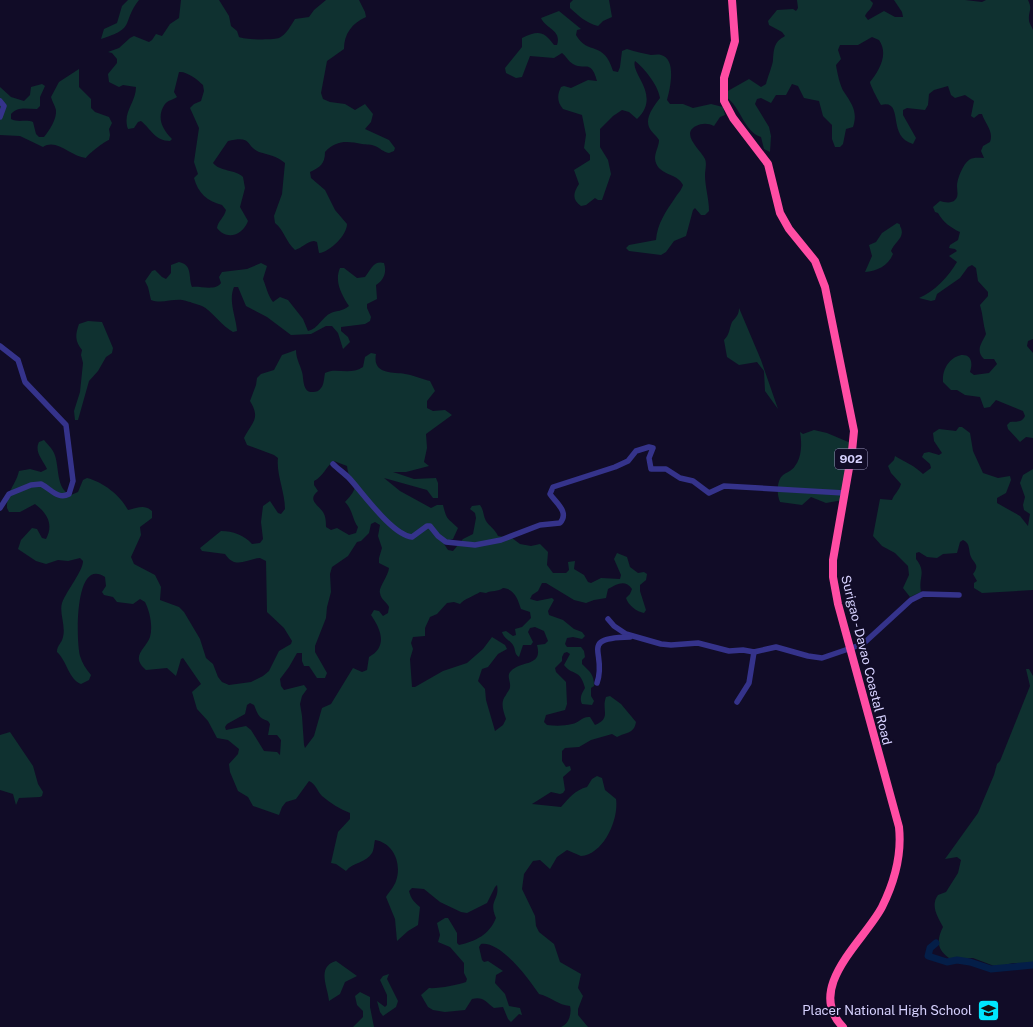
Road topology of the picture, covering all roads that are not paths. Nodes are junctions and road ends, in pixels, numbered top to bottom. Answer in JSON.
{"nodes":[{"id":1,"x":732,"y":0,"type":"edge"},
{"id":2,"x":0,"y":101,"type":"edge"},
{"id":3,"x":0,"y":116,"type":"edge"},
{"id":4,"x":0,"y":346,"type":"edge"},
{"id":5,"x":333,"y":464,"type":"dead end"},
{"id":6,"x":844,"y":493,"type":"junction"},
{"id":7,"x":0,"y":508,"type":"edge"},
{"id":8,"x":959,"y":595,"type":"dead end"},
{"id":9,"x":608,"y":619,"type":"dead end"},
{"id":10,"x":634,"y":637,"type":"junction"},
{"id":11,"x":851,"y":649,"type":"junction"},
{"id":12,"x":754,"y":652,"type":"junction"},
{"id":13,"x":597,"y":683,"type":"dead end"},
{"id":14,"x":737,"y":702,"type":"dead end"},
{"id":15,"x":843,"y":1027,"type":"edge"}],
"edges":[{"from":1,"to":6,"type":"highway","name":"Surigao - Davao Coastal Road","number":"902"},
{"from":2,"to":3,"type":"street"},
{"from":4,"to":7,"type":"street"},
{"from":5,"to":6,"type":"street"},
{"from":6,"to":11,"type":"highway","name":"Surigao - Davao Coastal Road","number":"902"},
{"from":8,"to":11,"type":"street"},
{"from":9,"to":10,"type":"street"},
{"from":10,"to":12,"type":"street"},
{"from":10,"to":13,"type":"street"},
{"from":11,"to":12,"type":"street"},
{"from":11,"to":15,"type":"highway","name":"Surigao - Davao Coastal Road","number":"902"},
{"from":12,"to":14,"type":"street"}]}
